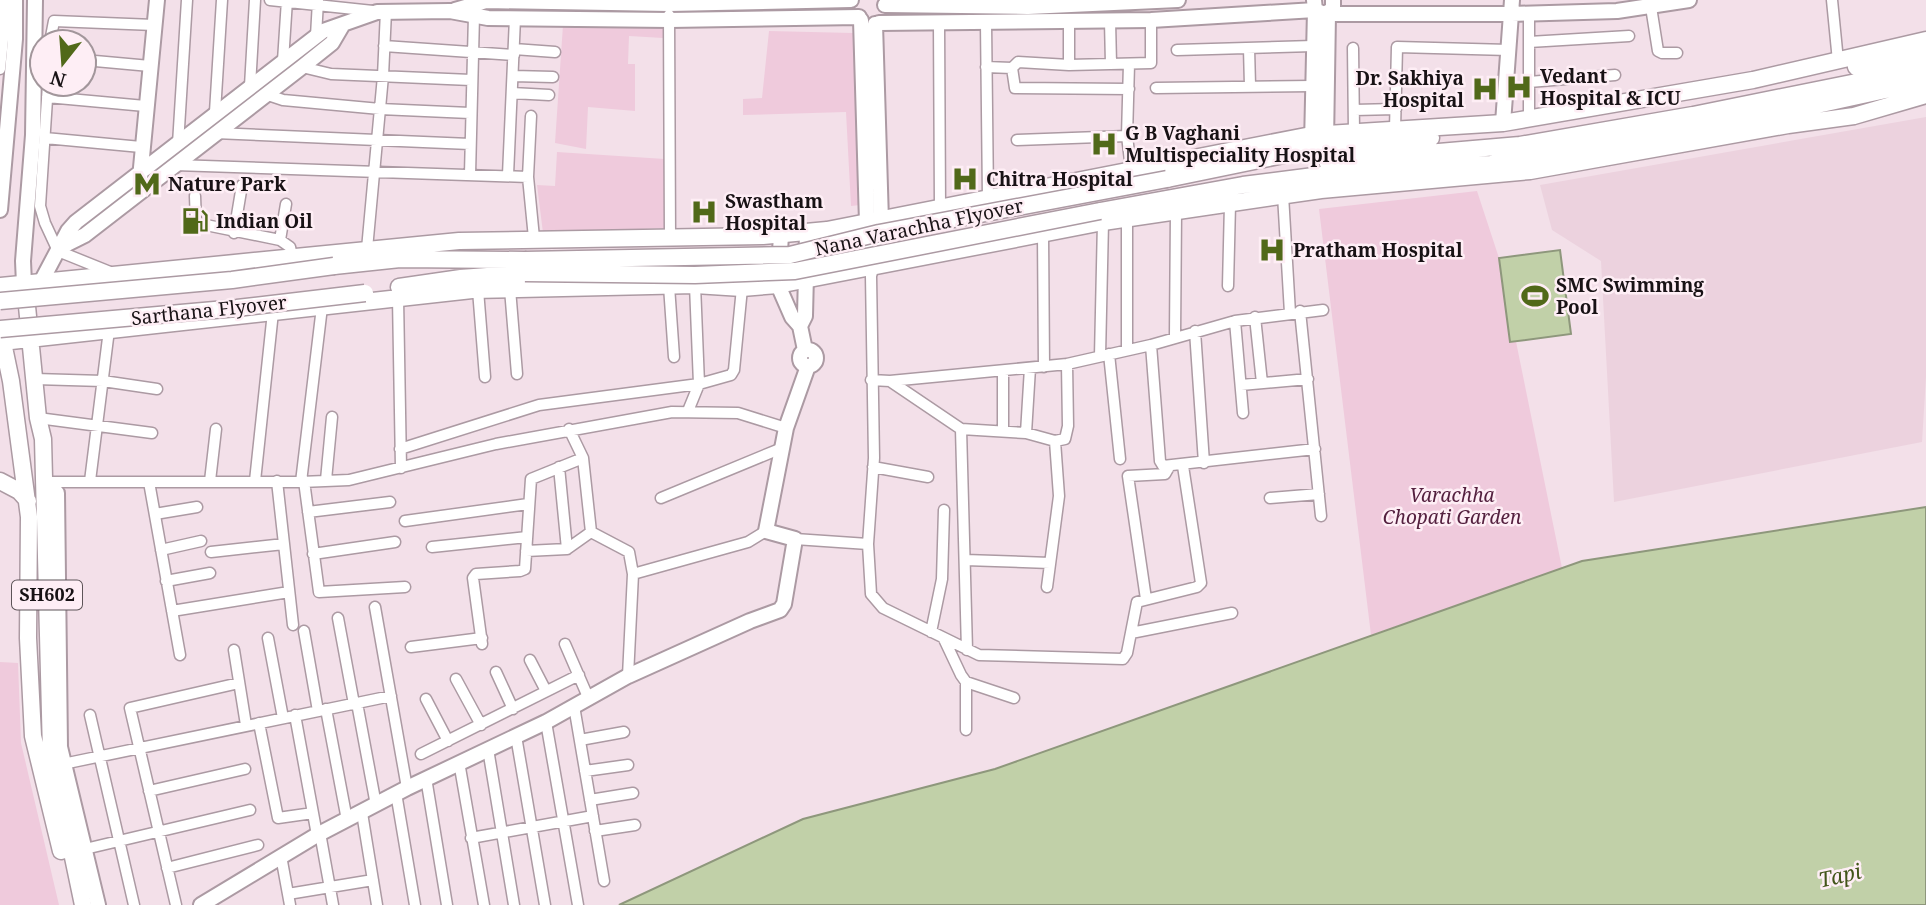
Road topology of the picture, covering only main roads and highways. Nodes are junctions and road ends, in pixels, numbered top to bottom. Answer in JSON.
{"nodes":[{"id":1,"x":1926,"y":40,"type":"edge"},
{"id":2,"x":1926,"y":53,"type":"edge"},
{"id":3,"x":1926,"y":61,"type":"edge"},
{"id":4,"x":1926,"y":68,"type":"edge"},
{"id":5,"x":1926,"y":80,"type":"edge"},
{"id":6,"x":1926,"y":95,"type":"edge"},
{"id":7,"x":1319,"y":141,"type":"junction"},
{"id":8,"x":1256,"y":159,"type":"junction"},
{"id":9,"x":1205,"y":163,"type":"junction"},
{"id":10,"x":1243,"y":186,"type":"junction"},
{"id":11,"x":1127,"y":213,"type":"junction"},
{"id":12,"x":1101,"y":216,"type":"junction"},
{"id":13,"x":459,"y":241,"type":"junction"},
{"id":14,"x":422,"y":244,"type":"junction"},
{"id":15,"x":400,"y":260,"type":"junction"},
{"id":16,"x":503,"y":260,"type":"junction"},
{"id":17,"x":525,"y":267,"type":"junction"},
{"id":18,"x":461,"y":278,"type":"junction"},
{"id":19,"x":24,"y":284,"type":"junction"},
{"id":20,"x":418,"y":284,"type":"junction"},
{"id":21,"x":0,"y":286,"type":"edge"},
{"id":22,"x":438,"y":293,"type":"junction"},
{"id":23,"x":0,"y":301,"type":"edge"},
{"id":24,"x":1,"y":334,"type":"edge"},
{"id":25,"x":31,"y":340,"type":"junction"},
{"id":26,"x":0,"y":480,"type":"edge"},
{"id":27,"x":28,"y":501,"type":"junction"},
{"id":28,"x":72,"y":905,"type":"edge"},
{"id":29,"x":83,"y":905,"type":"edge"}],
"edges":[{"from":1,"to":7,"type":"main road"},
{"from":2,"to":7,"type":"main road"},
{"from":3,"to":8,"type":"main road"},
{"from":4,"to":10,"type":"main road"},
{"from":5,"to":10,"type":"main road"},
{"from":6,"to":11,"type":"main road"},
{"from":7,"to":8,"type":"main road"},
{"from":7,"to":9,"type":"main road"},
{"from":8,"to":9,"type":"main road"},
{"from":9,"to":13,"type":"main road"},
{"from":9,"to":17,"type":"main road","name":"Nana Varachha Flyover","bridge":true},
{"from":10,"to":11,"type":"main road"},
{"from":11,"to":12,"type":"main road","name":"Nana Varachha Flyover"},
{"from":12,"to":17,"type":"main road","name":"Nana Varachha Flyover","bridge":true},
{"from":12,"to":22,"type":"main road"},
{"from":13,"to":14,"type":"main road"},
{"from":13,"to":16,"type":"main road"},
{"from":14,"to":15,"type":"main road"},
{"from":14,"to":19,"type":"main road"},
{"from":15,"to":16,"type":"main road","name":"Nana Varachha Flyover"},
{"from":15,"to":23,"type":"main road","name":"Sarthana Flyover","bridge":true},
{"from":16,"to":17,"type":"main road","name":"Nana Varachha Flyover"},
{"from":17,"to":18,"type":"main road","name":"Nana Varachha Flyover"},
{"from":18,"to":20,"type":"main road","name":"Nana Varachha Flyover"},
{"from":18,"to":22,"type":"main road"},
{"from":19,"to":21,"type":"main road"},
{"from":19,"to":25,"type":"main road","number":"SH602"},
{"from":20,"to":22,"type":"main road"},
{"from":20,"to":24,"type":"main road","name":"Sarthana Flyover","bridge":true},
{"from":22,"to":25,"type":"main road"},
{"from":24,"to":25,"type":"main road"},
{"from":24,"to":27,"type":"main road","number":"SH602"},
{"from":25,"to":29,"type":"main road","number":"SH602"},
{"from":26,"to":27,"type":"main road"},
{"from":27,"to":28,"type":"main road","number":"SH602"}]}
